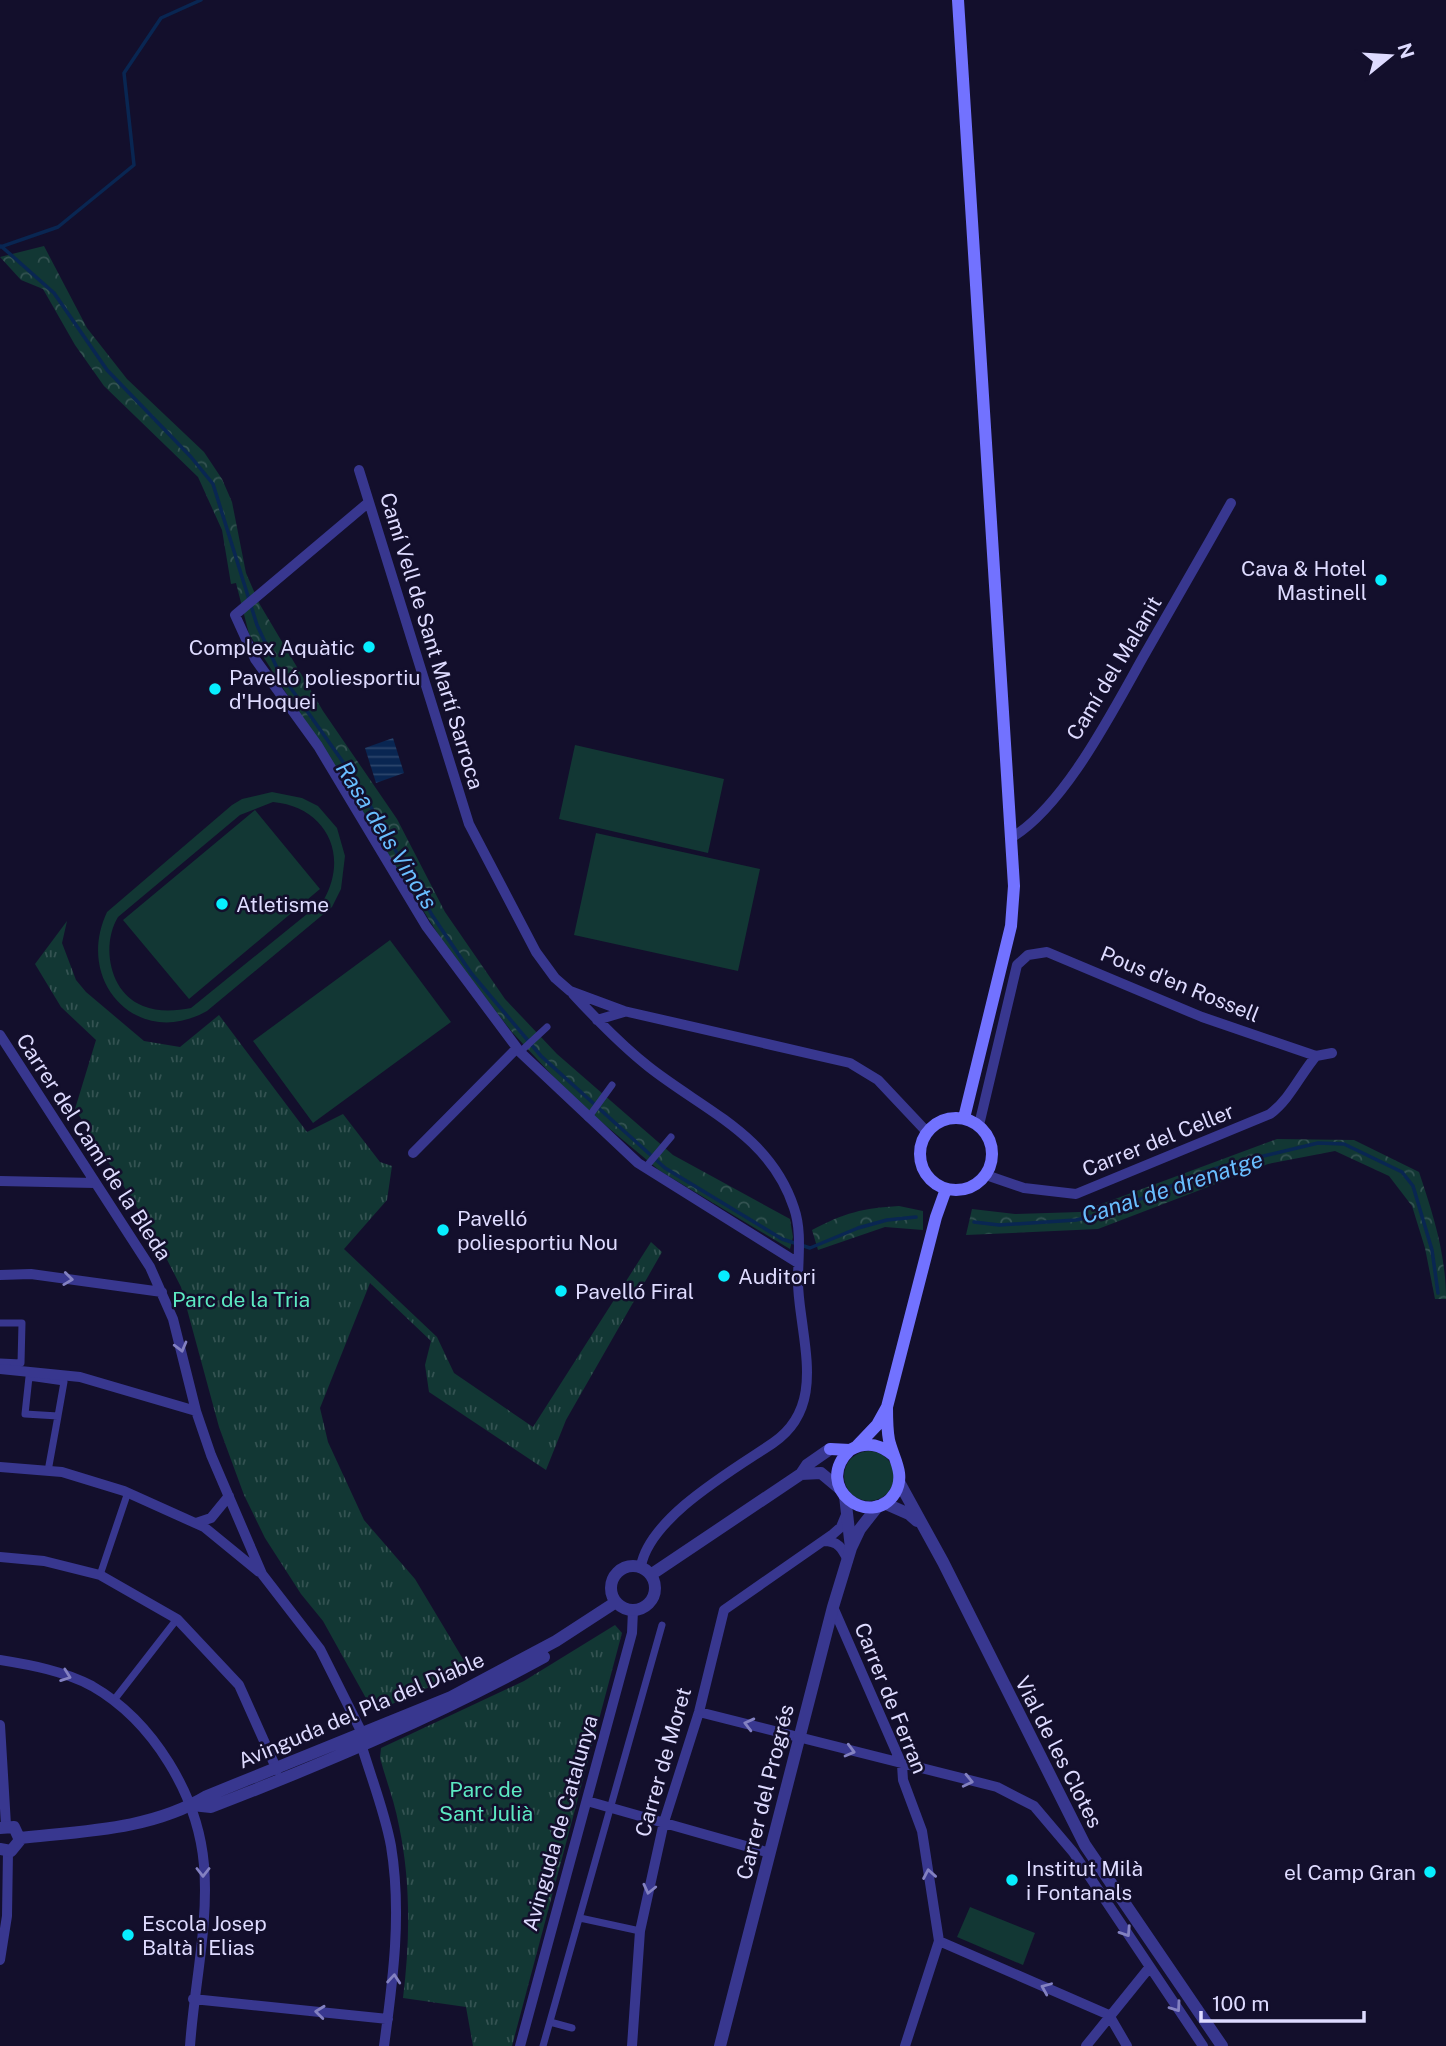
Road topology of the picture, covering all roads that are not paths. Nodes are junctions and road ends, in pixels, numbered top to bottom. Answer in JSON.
{"nodes":[{"id":1,"x":958,"y":0,"type":"edge"},
{"id":2,"x":359,"y":470,"type":"dead end"},
{"id":3,"x":369,"y":502,"type":"junction"},
{"id":4,"x":1231,"y":503,"type":"dead end"},
{"id":5,"x":1011,"y":838,"type":"junction"},
{"id":6,"x":570,"y":991,"type":"junction"},
{"id":7,"x":610,"y":1006,"type":"junction"},
{"id":8,"x":625,"y":1012,"type":"junction"},
{"id":9,"x":594,"y":1017,"type":"junction"},
{"id":10,"x":547,"y":1027,"type":"dead end"},
{"id":11,"x":608,"y":1032,"type":"junction"},
{"id":12,"x":1,"y":1041,"type":"edge"},
{"id":13,"x":518,"y":1050,"type":"junction"},
{"id":14,"x":1332,"y":1053,"type":"dead end"},
{"id":15,"x":1316,"y":1056,"type":"junction"},
{"id":16,"x":612,"y":1086,"type":"dead end"},
{"id":17,"x":588,"y":1118,"type":"junction"},
{"id":18,"x":964,"y":1118,"type":"junction"},
{"id":19,"x":979,"y":1125,"type":"junction"},
{"id":20,"x":926,"y":1131,"type":"junction"},
{"id":21,"x":671,"y":1137,"type":"dead end"},
{"id":22,"x":413,"y":1153,"type":"dead end"},
{"id":23,"x":645,"y":1168,"type":"junction"},
{"id":24,"x":986,"y":1175,"type":"junction"},
{"id":25,"x":0,"y":1181,"type":"edge"},
{"id":26,"x":95,"y":1183,"type":"junction"},
{"id":27,"x":946,"y":1189,"type":"junction"},
{"id":28,"x":798,"y":1263,"type":"junction"},
{"id":29,"x":0,"y":1275,"type":"edge"},
{"id":30,"x":162,"y":1292,"type":"junction"},
{"id":31,"x":0,"y":1323,"type":"edge"},
{"id":32,"x":0,"y":1362,"type":"edge"},
{"id":33,"x":0,"y":1368,"type":"edge"},
{"id":34,"x":887,"y":1407,"type":"junction"},
{"id":35,"x":196,"y":1411,"type":"junction"},
{"id":36,"x":58,"y":1416,"type":"junction"},
{"id":37,"x":854,"y":1448,"type":"junction"},
{"id":38,"x":830,"y":1449,"type":"joint"},
{"id":39,"x":894,"y":1456,"type":"junction"},
{"id":40,"x":0,"y":1467,"type":"edge"},
{"id":41,"x":48,"y":1471,"type":"junction"},
{"id":42,"x":801,"y":1474,"type":"junction"},
{"id":43,"x":900,"y":1482,"type":"junction"},
{"id":44,"x":128,"y":1492,"type":"junction"},
{"id":45,"x":842,"y":1492,"type":"junction"},
{"id":46,"x":229,"y":1496,"type":"junction"},
{"id":47,"x":881,"y":1504,"type":"junction"},
{"id":48,"x":847,"y":1512,"type":"junction"},
{"id":49,"x":196,"y":1523,"type":"junction"},
{"id":50,"x":928,"y":1533,"type":"junction"},
{"id":51,"x":823,"y":1541,"type":"junction"},
{"id":52,"x":849,"y":1554,"type":"junction"},
{"id":53,"x":0,"y":1557,"type":"edge"},
{"id":54,"x":646,"y":1570,"type":"junction"},
{"id":55,"x":262,"y":1574,"type":"junction"},
{"id":56,"x":100,"y":1575,"type":"junction"},
{"id":57,"x":624,"y":1607,"type":"junction"},
{"id":58,"x":833,"y":1607,"type":"junction"},
{"id":59,"x":177,"y":1619,"type":"junction"},
{"id":60,"x":662,"y":1625,"type":"dead end"},
{"id":61,"x":0,"y":1660,"type":"edge"},
{"id":62,"x":114,"y":1700,"type":"junction"},
{"id":63,"x":698,"y":1712,"type":"junction"},
{"id":64,"x":0,"y":1725,"type":"edge"},
{"id":65,"x":362,"y":1733,"type":"junction"},
{"id":66,"x":799,"y":1737,"type":"junction"},
{"id":67,"x":362,"y":1747,"type":"junction"},
{"id":68,"x":902,"y":1765,"type":"junction"},
{"id":69,"x":277,"y":1770,"type":"junction"},
{"id":70,"x":587,"y":1801,"type":"junction"},
{"id":71,"x":192,"y":1805,"type":"junction"},
{"id":72,"x":610,"y":1808,"type":"junction"},
{"id":73,"x":664,"y":1822,"type":"junction"},
{"id":74,"x":3,"y":1826,"type":"edge"},
{"id":75,"x":19,"y":1839,"type":"junction"},
{"id":76,"x":4,"y":1850,"type":"edge"},
{"id":77,"x":770,"y":1853,"type":"junction"},
{"id":78,"x":580,"y":1917,"type":"junction"},
{"id":79,"x":640,"y":1931,"type":"junction"},
{"id":80,"x":939,"y":1941,"type":"junction"},
{"id":81,"x":0,"y":1959,"type":"edge"},
{"id":82,"x":1149,"y":1968,"type":"junction"},
{"id":83,"x":193,"y":1999,"type":"junction"},
{"id":84,"x":1109,"y":2015,"type":"junction"},
{"id":85,"x":388,"y":2019,"type":"junction"},
{"id":86,"x":550,"y":2022,"type":"junction"},
{"id":87,"x":572,"y":2028,"type":"dead end"},
{"id":88,"x":190,"y":2046,"type":"edge"},
{"id":89,"x":384,"y":2046,"type":"edge"},
{"id":90,"x":520,"y":2046,"type":"edge"},
{"id":91,"x":543,"y":2046,"type":"edge"},
{"id":92,"x":632,"y":2046,"type":"edge"},
{"id":93,"x":720,"y":2046,"type":"edge"},
{"id":94,"x":905,"y":2046,"type":"edge"},
{"id":95,"x":1086,"y":2046,"type":"edge"},
{"id":96,"x":1127,"y":2046,"type":"edge"},
{"id":97,"x":1203,"y":2046,"type":"edge"},
{"id":98,"x":1222,"y":2046,"type":"edge"}],
"edges":[{"from":1,"to":5,"type":"main road"},
{"from":2,"to":3,"type":"street","name":"Camí Vell de Sant Martí Sarroca"},
{"from":3,"to":6,"type":"street","name":"Camí Vell de Sant Martí Sarroca"},
{"from":3,"to":13,"type":"street"},
{"from":4,"to":5,"type":"street","name":"Camí del Malanit"},
{"from":5,"to":18,"type":"main road"},
{"from":6,"to":7,"type":"street"},
{"from":6,"to":9,"type":"street"},
{"from":7,"to":8,"type":"street"},
{"from":7,"to":9,"type":"street"},
{"from":8,"to":9,"type":"street"},
{"from":8,"to":11,"type":"street"},
{"from":8,"to":20,"type":"street"},
{"from":9,"to":11,"type":"street"},
{"from":10,"to":13,"type":"street"},
{"from":11,"to":28,"type":"street"},
{"from":12,"to":26,"type":"street","name":"Carrer del Camí de la Bleda"},
{"from":13,"to":17,"type":"street"},
{"from":13,"to":22,"type":"street"},
{"from":14,"to":15,"type":"street","name":"Pous d'en Rossell"},
{"from":15,"to":19,"type":"street","name":"Pous d'en Rossell"},
{"from":15,"to":24,"type":"street","name":"Carrer del Celler"},
{"from":16,"to":17,"type":"street"},
{"from":17,"to":23,"type":"street"},
{"from":18,"to":19,"type":"main road"},
{"from":18,"to":20,"type":"main road"},
{"from":19,"to":24,"type":"main road"},
{"from":20,"to":27,"type":"main road"},
{"from":21,"to":23,"type":"street"},
{"from":23,"to":28,"type":"street"},
{"from":24,"to":27,"type":"main road"},
{"from":25,"to":26,"type":"street"},
{"from":26,"to":30,"type":"street","name":"Carrer del Camí de la Bleda"},
{"from":27,"to":34,"type":"main road"},
{"from":28,"to":54,"type":"street"},
{"from":29,"to":30,"type":"street","one_way":true},
{"from":30,"to":35,"type":"street","name":"Carrer del Camí de la Bleda","one_way":true},
{"from":31,"to":32,"type":"street"},
{"from":33,"to":35,"type":"street"},
{"from":34,"to":37,"type":"main road"},
{"from":34,"to":39,"type":"main road"},
{"from":35,"to":46,"type":"street","name":"Carrer del Camí de la Bleda"},
{"from":36,"to":36,"type":"street"},
{"from":36,"to":41,"type":"street"},
{"from":37,"to":38,"type":"main road"},
{"from":37,"to":39,"type":"main road"},
{"from":37,"to":45,"type":"main road"},
{"from":38,"to":42,"type":"street"},
{"from":39,"to":43,"type":"main road"},
{"from":40,"to":41,"type":"street"},
{"from":41,"to":44,"type":"street"},
{"from":42,"to":45,"type":"street"},
{"from":42,"to":54,"type":"street"},
{"from":43,"to":47,"type":"main road"},
{"from":43,"to":50,"type":"street","name":"Vial de les Clotes"},
{"from":44,"to":49,"type":"street"},
{"from":44,"to":56,"type":"street"},
{"from":45,"to":47,"type":"main road"},
{"from":45,"to":48,"type":"street","name":"Carrer del Progrés"},
{"from":46,"to":49,"type":"street"},
{"from":46,"to":55,"type":"street","name":"Carrer del Camí de la Bleda"},
{"from":47,"to":50,"type":"street","name":"Vial de les Clotes"},
{"from":47,"to":52,"type":"street","name":"Carrer del Progrés"},
{"from":48,"to":51,"type":"street","name":"Carrer de Moret"},
{"from":48,"to":52,"type":"street","name":"Carrer del Progrés"},
{"from":49,"to":55,"type":"street"},
{"from":50,"to":98,"type":"street","name":"Vial de les Clotes"},
{"from":51,"to":52,"type":"street"},
{"from":51,"to":63,"type":"street","name":"Carrer de Moret"},
{"from":52,"to":58,"type":"street","name":"Carrer del Progrés"},
{"from":53,"to":56,"type":"street"},
{"from":54,"to":57,"type":"street"},
{"from":54,"to":57,"type":"street"},
{"from":55,"to":65,"type":"street","name":"Carrer del Camí de la Bleda"},
{"from":56,"to":59,"type":"street"},
{"from":57,"to":65,"type":"street","name":"Avinguda del Pla del Diable"},
{"from":57,"to":67,"type":"street","name":"Avinguda del Pla del Diable"},
{"from":57,"to":70,"type":"street","name":"Avinguda de Catalunya"},
{"from":58,"to":66,"type":"street","name":"Carrer del Progrés"},
{"from":58,"to":68,"type":"street","name":"Carrer de Ferran"},
{"from":59,"to":62,"type":"street"},
{"from":59,"to":69,"type":"street"},
{"from":60,"to":72,"type":"street"},
{"from":61,"to":62,"type":"street","one_way":true},
{"from":62,"to":71,"type":"street"},
{"from":66,"to":63,"type":"street","one_way":true},
{"from":63,"to":73,"type":"street","name":"Carrer de Moret"},
{"from":64,"to":74,"type":"street"},
{"from":65,"to":69,"type":"street","name":"Avinguda del Pla del Diable"},
{"from":66,"to":68,"type":"street","one_way":true},
{"from":66,"to":77,"type":"street","name":"Carrer del Progrés"},
{"from":67,"to":71,"type":"street","name":"Avinguda del Pla del Diable"},
{"from":85,"to":67,"type":"street","one_way":true},
{"from":80,"to":68,"type":"street","name":"Carrer de Ferran","one_way":true},
{"from":68,"to":82,"type":"street","one_way":true},
{"from":69,"to":71,"type":"street","name":"Avinguda del Pla del Diable"},
{"from":70,"to":72,"type":"street"},
{"from":70,"to":90,"type":"street","name":"Avinguda de Catalunya"},
{"from":71,"to":75,"type":"street","name":"Avinguda del Pla del Diable"},
{"from":71,"to":83,"type":"street","one_way":true},
{"from":72,"to":73,"type":"street"},
{"from":72,"to":78,"type":"street"},
{"from":73,"to":77,"type":"street"},
{"from":73,"to":79,"type":"street","name":"Carrer de Moret","one_way":true},
{"from":74,"to":75,"type":"street"},
{"from":75,"to":76,"type":"street"},
{"from":76,"to":81,"type":"street"},
{"from":77,"to":93,"type":"street","name":"Carrer del Progrés"},
{"from":78,"to":79,"type":"street"},
{"from":78,"to":86,"type":"street"},
{"from":79,"to":92,"type":"street","name":"Carrer de Moret"},
{"from":84,"to":80,"type":"street","one_way":true},
{"from":80,"to":94,"type":"street","name":"Carrer de Ferran"},
{"from":82,"to":84,"type":"street"},
{"from":82,"to":97,"type":"street","one_way":true},
{"from":85,"to":83,"type":"street","one_way":true},
{"from":83,"to":88,"type":"street"},
{"from":84,"to":95,"type":"street"},
{"from":84,"to":96,"type":"street"},
{"from":85,"to":89,"type":"street"},
{"from":86,"to":87,"type":"street"},
{"from":86,"to":91,"type":"street"}]}
